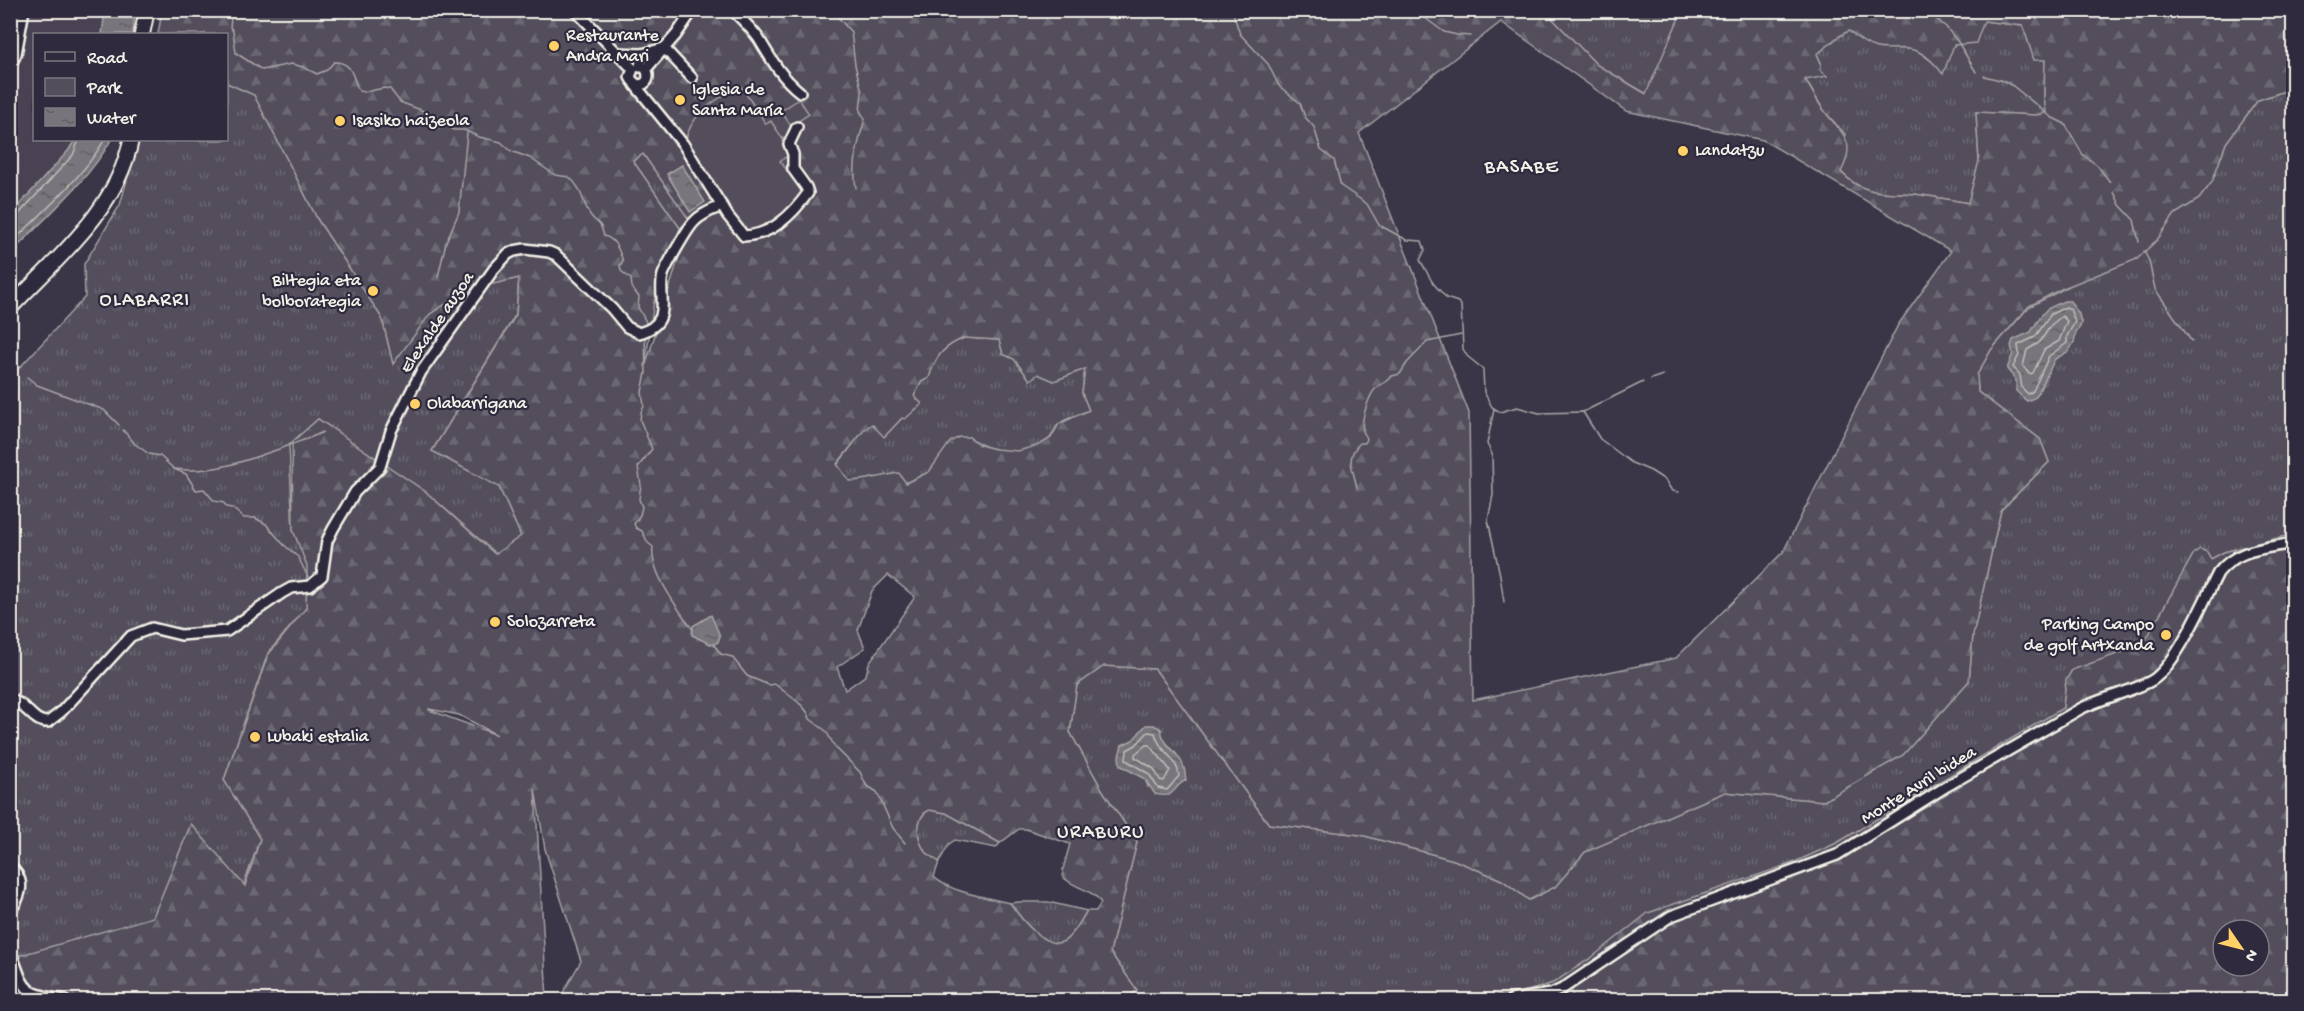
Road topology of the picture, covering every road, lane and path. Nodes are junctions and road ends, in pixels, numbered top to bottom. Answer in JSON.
{"nodes":[{"id":1,"x":24,"y":10,"type":"edge"},
{"id":2,"x":147,"y":10,"type":"edge"},
{"id":3,"x":154,"y":10,"type":"edge"},
{"id":4,"x":575,"y":10,"type":"edge"},
{"id":5,"x":693,"y":10,"type":"edge"},
{"id":6,"x":733,"y":10,"type":"edge"},
{"id":7,"x":142,"y":33,"type":"edge"},
{"id":8,"x":150,"y":33,"type":"edge"},
{"id":9,"x":664,"y":48,"type":"junction"},
{"id":10,"x":618,"y":53,"type":"junction"},
{"id":11,"x":642,"y":54,"type":"junction"},
{"id":12,"x":10,"y":66,"type":"edge"},
{"id":13,"x":640,"y":68,"type":"junction"},
{"id":14,"x":692,"y":78,"type":"dead end"},
{"id":15,"x":635,"y":84,"type":"junction"},
{"id":16,"x":800,"y":92,"type":"dead end"},
{"id":17,"x":797,"y":128,"type":"dead end"},
{"id":18,"x":122,"y":141,"type":"edge"},
{"id":19,"x":131,"y":141,"type":"edge"},
{"id":20,"x":722,"y":206,"type":"junction"},
{"id":21,"x":10,"y":299,"type":"edge"},
{"id":22,"x":10,"y":308,"type":"edge"},
{"id":23,"x":2294,"y":543,"type":"edge"},
{"id":24,"x":10,"y":700,"type":"edge"},
{"id":25,"x":10,"y":866,"type":"edge"},
{"id":26,"x":10,"y":912,"type":"edge"},
{"id":27,"x":10,"y":950,"type":"edge"},
{"id":28,"x":64,"y":1000,"type":"edge"},
{"id":29,"x":1511,"y":1000,"type":"edge"}],
"edges":[{"from":1,"to":12,"type":"street"},
{"from":2,"to":7,"type":"highway"},
{"from":3,"to":8,"type":"highway"},
{"from":4,"to":10,"type":"street"},
{"from":5,"to":9,"type":"street"},
{"from":6,"to":16,"type":"street"},
{"from":9,"to":11,"type":"street"},
{"from":9,"to":13,"type":"street"},
{"from":9,"to":14,"type":"street"},
{"from":10,"to":11,"type":"street"},
{"from":10,"to":13,"type":"street"},
{"from":11,"to":13,"type":"street"},
{"from":13,"to":15,"type":"street"},
{"from":13,"to":15,"type":"street"},
{"from":15,"to":20,"type":"street"},
{"from":17,"to":20,"type":"street"},
{"from":18,"to":21,"type":"highway"},
{"from":19,"to":22,"type":"highway"},
{"from":20,"to":24,"type":"street","name":"Elexalde auzoa"},
{"from":23,"to":29,"type":"street","name":"Monte Avril bidea"},
{"from":25,"to":26,"type":"street"},
{"from":27,"to":28,"type":"street"}]}
